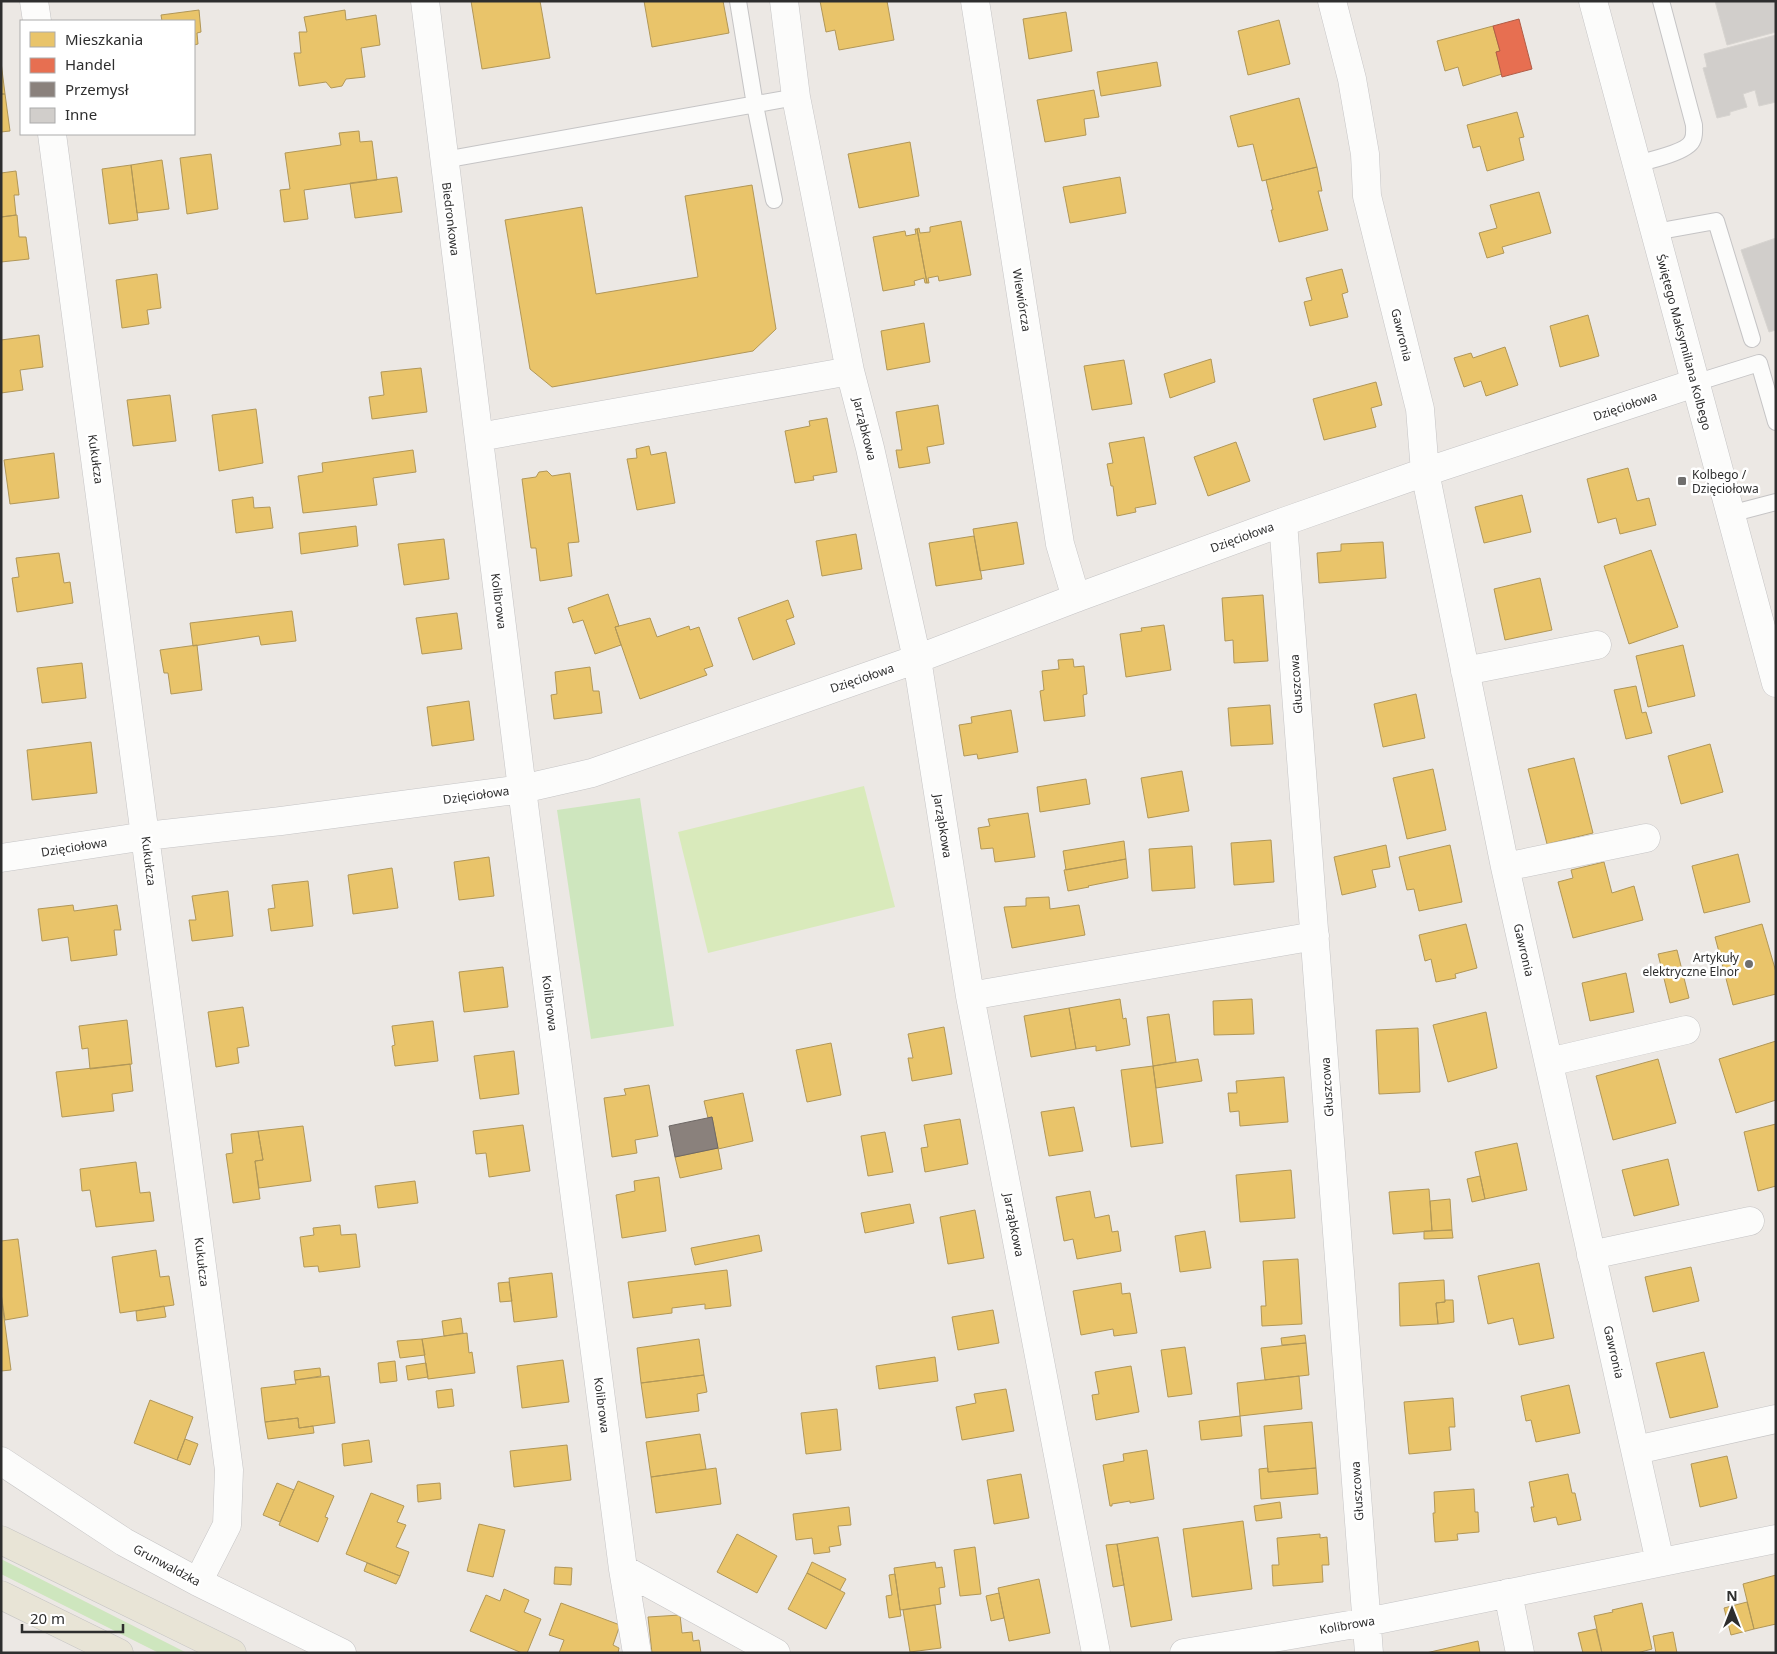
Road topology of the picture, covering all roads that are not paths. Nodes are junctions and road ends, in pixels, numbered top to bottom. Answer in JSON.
{"nodes":[{"id":1,"x":34,"y":1,"type":"edge"},
{"id":2,"x":424,"y":1,"type":"edge"},
{"id":3,"x":738,"y":1,"type":"edge"},
{"id":4,"x":784,"y":1,"type":"edge"},
{"id":5,"x":975,"y":1,"type":"edge"},
{"id":6,"x":1332,"y":1,"type":"edge"},
{"id":7,"x":1593,"y":1,"type":"edge"},
{"id":8,"x":1661,"y":1,"type":"edge"},
{"id":9,"x":37,"y":20,"type":"edge"},
{"id":10,"x":796,"y":98,"type":"junction"},
{"id":11,"x":754,"y":105,"type":"junction"},
{"id":12,"x":52,"y":135,"type":"edge"},
{"id":13,"x":444,"y":160,"type":"junction"},
{"id":14,"x":1636,"y":164,"type":"junction"},
{"id":15,"x":774,"y":200,"type":"dead end"},
{"id":16,"x":1655,"y":232,"type":"junction"},
{"id":17,"x":1752,"y":338,"type":"dead end"},
{"id":18,"x":850,"y":370,"type":"junction"},
{"id":19,"x":1695,"y":383,"type":"junction"},
{"id":20,"x":1776,"y":422,"type":"edge"},
{"id":21,"x":479,"y":437,"type":"junction"},
{"id":22,"x":1425,"y":472,"type":"junction"},
{"id":23,"x":1776,"y":502,"type":"edge"},
{"id":24,"x":1730,"y":514,"type":"junction"},
{"id":25,"x":1283,"y":522,"type":"junction"},
{"id":26,"x":1076,"y":598,"type":"junction"},
{"id":27,"x":1770,"y":638,"type":"edge"},
{"id":28,"x":1597,"y":645,"type":"dead end"},
{"id":29,"x":917,"y":659,"type":"junction"},
{"id":30,"x":1465,"y":671,"type":"junction"},
{"id":31,"x":1776,"y":683,"type":"edge"},
{"id":32,"x":522,"y":789,"type":"junction"},
{"id":33,"x":146,"y":836,"type":"junction"},
{"id":34,"x":1646,"y":838,"type":"dead end"},
{"id":35,"x":1,"y":858,"type":"edge"},
{"id":36,"x":1505,"y":867,"type":"junction"},
{"id":37,"x":1315,"y":936,"type":"junction"},
{"id":38,"x":970,"y":996,"type":"junction"},
{"id":39,"x":1686,"y":1030,"type":"dead end"},
{"id":40,"x":1549,"y":1062,"type":"junction"},
{"id":41,"x":1750,"y":1221,"type":"dead end"},
{"id":42,"x":1591,"y":1255,"type":"junction"},
{"id":43,"x":1776,"y":1419,"type":"edge"},
{"id":44,"x":1636,"y":1450,"type":"junction"},
{"id":45,"x":1,"y":1461,"type":"edge"},
{"id":46,"x":1776,"y":1539,"type":"edge"},
{"id":47,"x":1,"y":1540,"type":"edge"},
{"id":48,"x":1660,"y":1562,"type":"junction"},
{"id":49,"x":624,"y":1569,"type":"junction"},
{"id":50,"x":198,"y":1582,"type":"junction"},
{"id":51,"x":1508,"y":1593,"type":"junction"},
{"id":52,"x":1,"y":1595,"type":"edge"},
{"id":53,"x":1367,"y":1622,"type":"junction"},
{"id":54,"x":120,"y":1653,"type":"edge"},
{"id":55,"x":232,"y":1653,"type":"edge"},
{"id":56,"x":342,"y":1653,"type":"edge"},
{"id":57,"x":637,"y":1653,"type":"edge"},
{"id":58,"x":776,"y":1653,"type":"edge"},
{"id":59,"x":1096,"y":1653,"type":"edge"},
{"id":60,"x":1184,"y":1653,"type":"edge"},
{"id":61,"x":1369,"y":1653,"type":"edge"},
{"id":62,"x":1520,"y":1653,"type":"edge"}],
"edges":[{"from":1,"to":9,"type":"street"},
{"from":2,"to":13,"type":"street","name":"Biedronkowa"},
{"from":3,"to":11,"type":"lane"},
{"from":4,"to":10,"type":"street","name":"Jarząbkowa"},
{"from":5,"to":26,"type":"street","name":"Wiewiórcza"},
{"from":6,"to":22,"type":"street","name":"Gawronia"},
{"from":7,"to":14,"type":"street","name":"Świętego Maksymiliana Kolbego"},
{"from":8,"to":14,"type":"lane"},
{"from":10,"to":11,"type":"lane"},
{"from":10,"to":18,"type":"street","name":"Jarząbkowa"},
{"from":11,"to":13,"type":"lane"},
{"from":11,"to":15,"type":"lane"},
{"from":12,"to":33,"type":"street","name":"Kukułcza"},
{"from":13,"to":21,"type":"street","name":"Biedronkowa"},
{"from":14,"to":16,"type":"street","name":"Świętego Maksymiliana Kolbego"},
{"from":16,"to":17,"type":"lane"},
{"from":16,"to":19,"type":"street","name":"Świętego Maksymiliana Kolbego"},
{"from":18,"to":21,"type":"street"},
{"from":18,"to":29,"type":"street","name":"Jarząbkowa"},
{"from":19,"to":20,"type":"lane"},
{"from":19,"to":22,"type":"street","name":"Dzięciołowa"},
{"from":19,"to":24,"type":"street","name":"Świętego Maksymiliana Kolbego"},
{"from":21,"to":32,"type":"street","name":"Kolibrowa"},
{"from":22,"to":25,"type":"street","name":"Dzięciołowa"},
{"from":22,"to":30,"type":"street","name":"Gawronia"},
{"from":23,"to":24,"type":"lane"},
{"from":24,"to":27,"type":"street","name":"Świętego Maksymiliana Kolbego"},
{"from":25,"to":26,"type":"street","name":"Dzięciołowa"},
{"from":25,"to":37,"type":"street","name":"Głuszcowa"},
{"from":26,"to":29,"type":"street","name":"Dzięciołowa"},
{"from":27,"to":31,"type":"street","name":"Świętego Maksymiliana Kolbego"},
{"from":28,"to":30,"type":"street"},
{"from":29,"to":32,"type":"street","name":"Dzięciołowa"},
{"from":29,"to":38,"type":"street","name":"Jarząbkowa"},
{"from":30,"to":36,"type":"street","name":"Gawronia"},
{"from":32,"to":33,"type":"street","name":"Dzięciołowa"},
{"from":32,"to":49,"type":"street","name":"Kolibrowa"},
{"from":33,"to":35,"type":"street","name":"Dzięciołowa"},
{"from":33,"to":50,"type":"street","name":"Kukułcza"},
{"from":34,"to":36,"type":"street"},
{"from":36,"to":40,"type":"street","name":"Gawronia"},
{"from":37,"to":38,"type":"street"},
{"from":37,"to":53,"type":"street","name":"Głuszcowa"},
{"from":38,"to":59,"type":"street","name":"Jarząbkowa"},
{"from":39,"to":40,"type":"street"},
{"from":40,"to":42,"type":"street","name":"Gawronia"},
{"from":41,"to":42,"type":"street"},
{"from":42,"to":44,"type":"street","name":"Gawronia"},
{"from":43,"to":44,"type":"street"},
{"from":44,"to":48,"type":"street","name":"Gawronia"},
{"from":45,"to":50,"type":"street","name":"Grunwaldzka"},
{"from":46,"to":48,"type":"street","name":"Kolibrowa"},
{"from":47,"to":55,"type":"main road"},
{"from":48,"to":51,"type":"street","name":"Kolibrowa"},
{"from":49,"to":57,"type":"street","name":"Kolibrowa"},
{"from":49,"to":58,"type":"street"},
{"from":50,"to":56,"type":"street","name":"Grunwaldzka"},
{"from":51,"to":53,"type":"street","name":"Kolibrowa"},
{"from":51,"to":62,"type":"street"},
{"from":52,"to":54,"type":"main road"},
{"from":53,"to":60,"type":"street","name":"Kolibrowa"},
{"from":53,"to":61,"type":"street","name":"Głuszcowa"}]}
